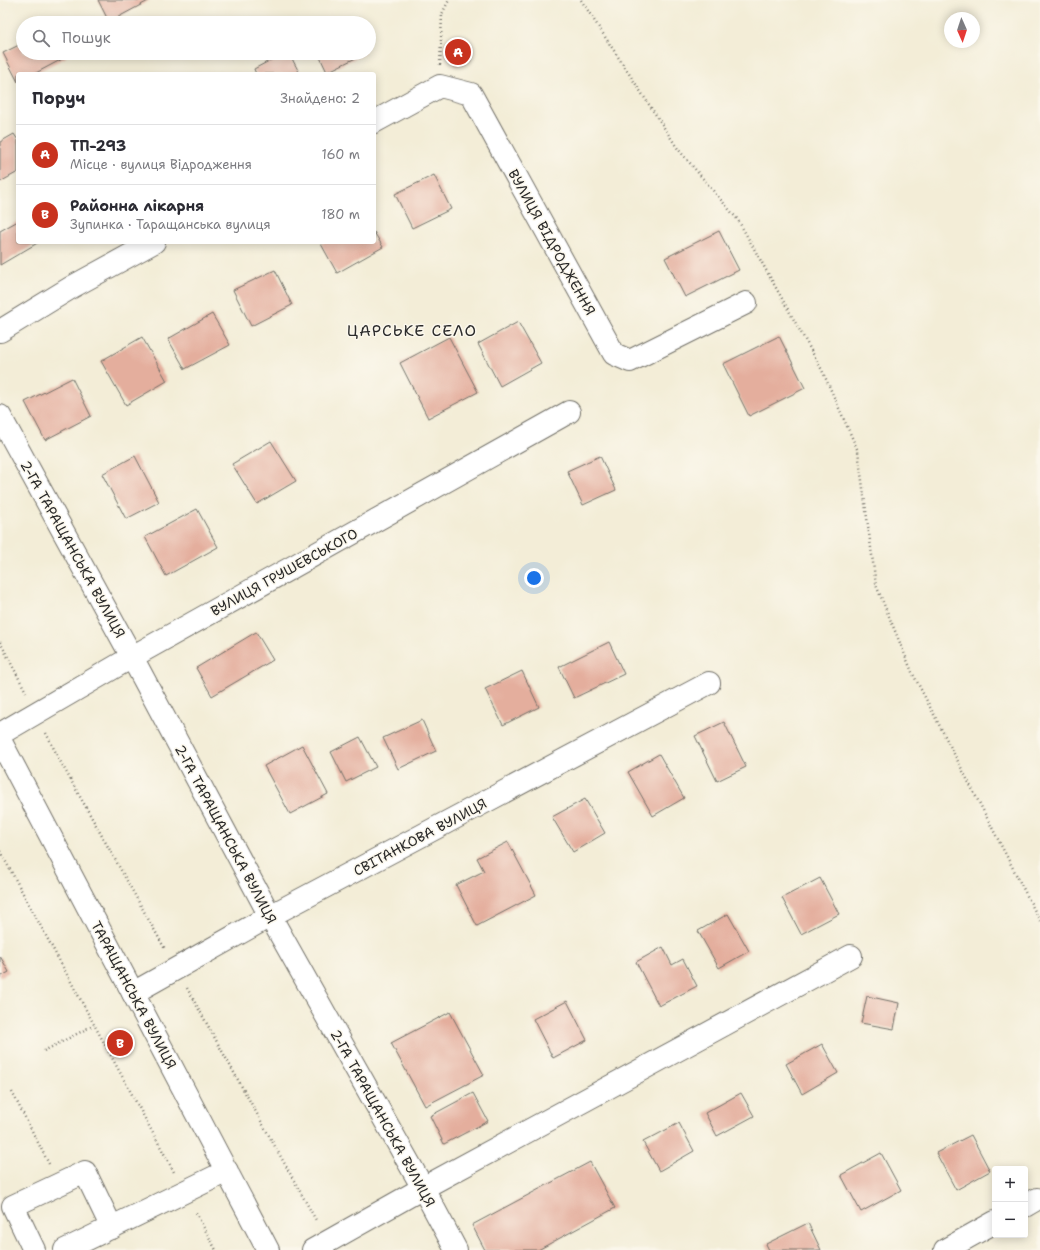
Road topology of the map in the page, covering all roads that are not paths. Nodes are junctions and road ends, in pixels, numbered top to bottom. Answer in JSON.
{"nodes":[{"id":1,"x":376,"y":121,"type":"edge"},
{"id":2,"x":150,"y":244,"type":"edge"},
{"id":3,"x":746,"y":303,"type":"dead end"},
{"id":4,"x":0,"y":331,"type":"edge"},
{"id":5,"x":569,"y":412,"type":"dead end"},
{"id":6,"x":0,"y":416,"type":"edge"},
{"id":7,"x":132,"y":657,"type":"junction"},
{"id":8,"x":709,"y":683,"type":"dead end"},
{"id":9,"x":0,"y":734,"type":"edge"},
{"id":10,"x":0,"y":740,"type":"edge"},
{"id":11,"x":270,"y":916,"type":"junction"},
{"id":12,"x":851,"y":956,"type":"dead end"},
{"id":13,"x":133,"y":993,"type":"junction"},
{"id":14,"x":227,"y":1171,"type":"junction"},
{"id":15,"x":423,"y":1188,"type":"junction"},
{"id":16,"x":992,"y":1224,"type":"edge"},
{"id":17,"x":112,"y":1228,"type":"junction"},
{"id":18,"x":320,"y":1246,"type":"edge"},
{"id":19,"x":34,"y":1250,"type":"edge"},
{"id":20,"x":65,"y":1250,"type":"edge"},
{"id":21,"x":268,"y":1250,"type":"edge"},
{"id":22,"x":456,"y":1250,"type":"edge"},
{"id":23,"x":945,"y":1250,"type":"edge"}],
"edges":[{"from":1,"to":3,"type":"street","name":"ВУЛИЦЯ ВІДРОДЖЕННЯ"},
{"from":2,"to":4,"type":"street"},
{"from":5,"to":7,"type":"street","name":"ВУЛИЦЯ ГРУШЕВСЬКОГО"},
{"from":6,"to":7,"type":"street","name":"2-ГА ТАРАЩАНСЬКА ВУЛИЦЯ"},
{"from":7,"to":9,"type":"street","name":"ВУЛИЦЯ ГРУШЕВСЬКОГО"},
{"from":7,"to":11,"type":"street","name":"2-ГА ТАРАЩАНСЬКА ВУЛИЦЯ"},
{"from":8,"to":11,"type":"street","name":"СВІТАНКОВА ВУЛИЦЯ"},
{"from":10,"to":13,"type":"street","name":"ТАРАЩАНСЬКА ВУЛИЦЯ"},
{"from":11,"to":13,"type":"street","name":"СВІТАНКОВА ВУЛИЦЯ"},
{"from":11,"to":15,"type":"street","name":"2-ГА ТАРАЩАНСЬКА ВУЛИЦЯ"},
{"from":12,"to":15,"type":"street"},
{"from":13,"to":14,"type":"street","name":"ТАРАЩАНСЬКА ВУЛИЦЯ"},
{"from":14,"to":17,"type":"street"},
{"from":14,"to":21,"type":"street","name":"ТАРАЩАНСЬКА ВУЛИЦЯ"},
{"from":15,"to":18,"type":"street"},
{"from":15,"to":22,"type":"street","name":"2-ГА ТАРАЩАНСЬКА ВУЛИЦЯ"},
{"from":16,"to":23,"type":"street"},
{"from":17,"to":19,"type":"street"},
{"from":17,"to":20,"type":"street"}]}
